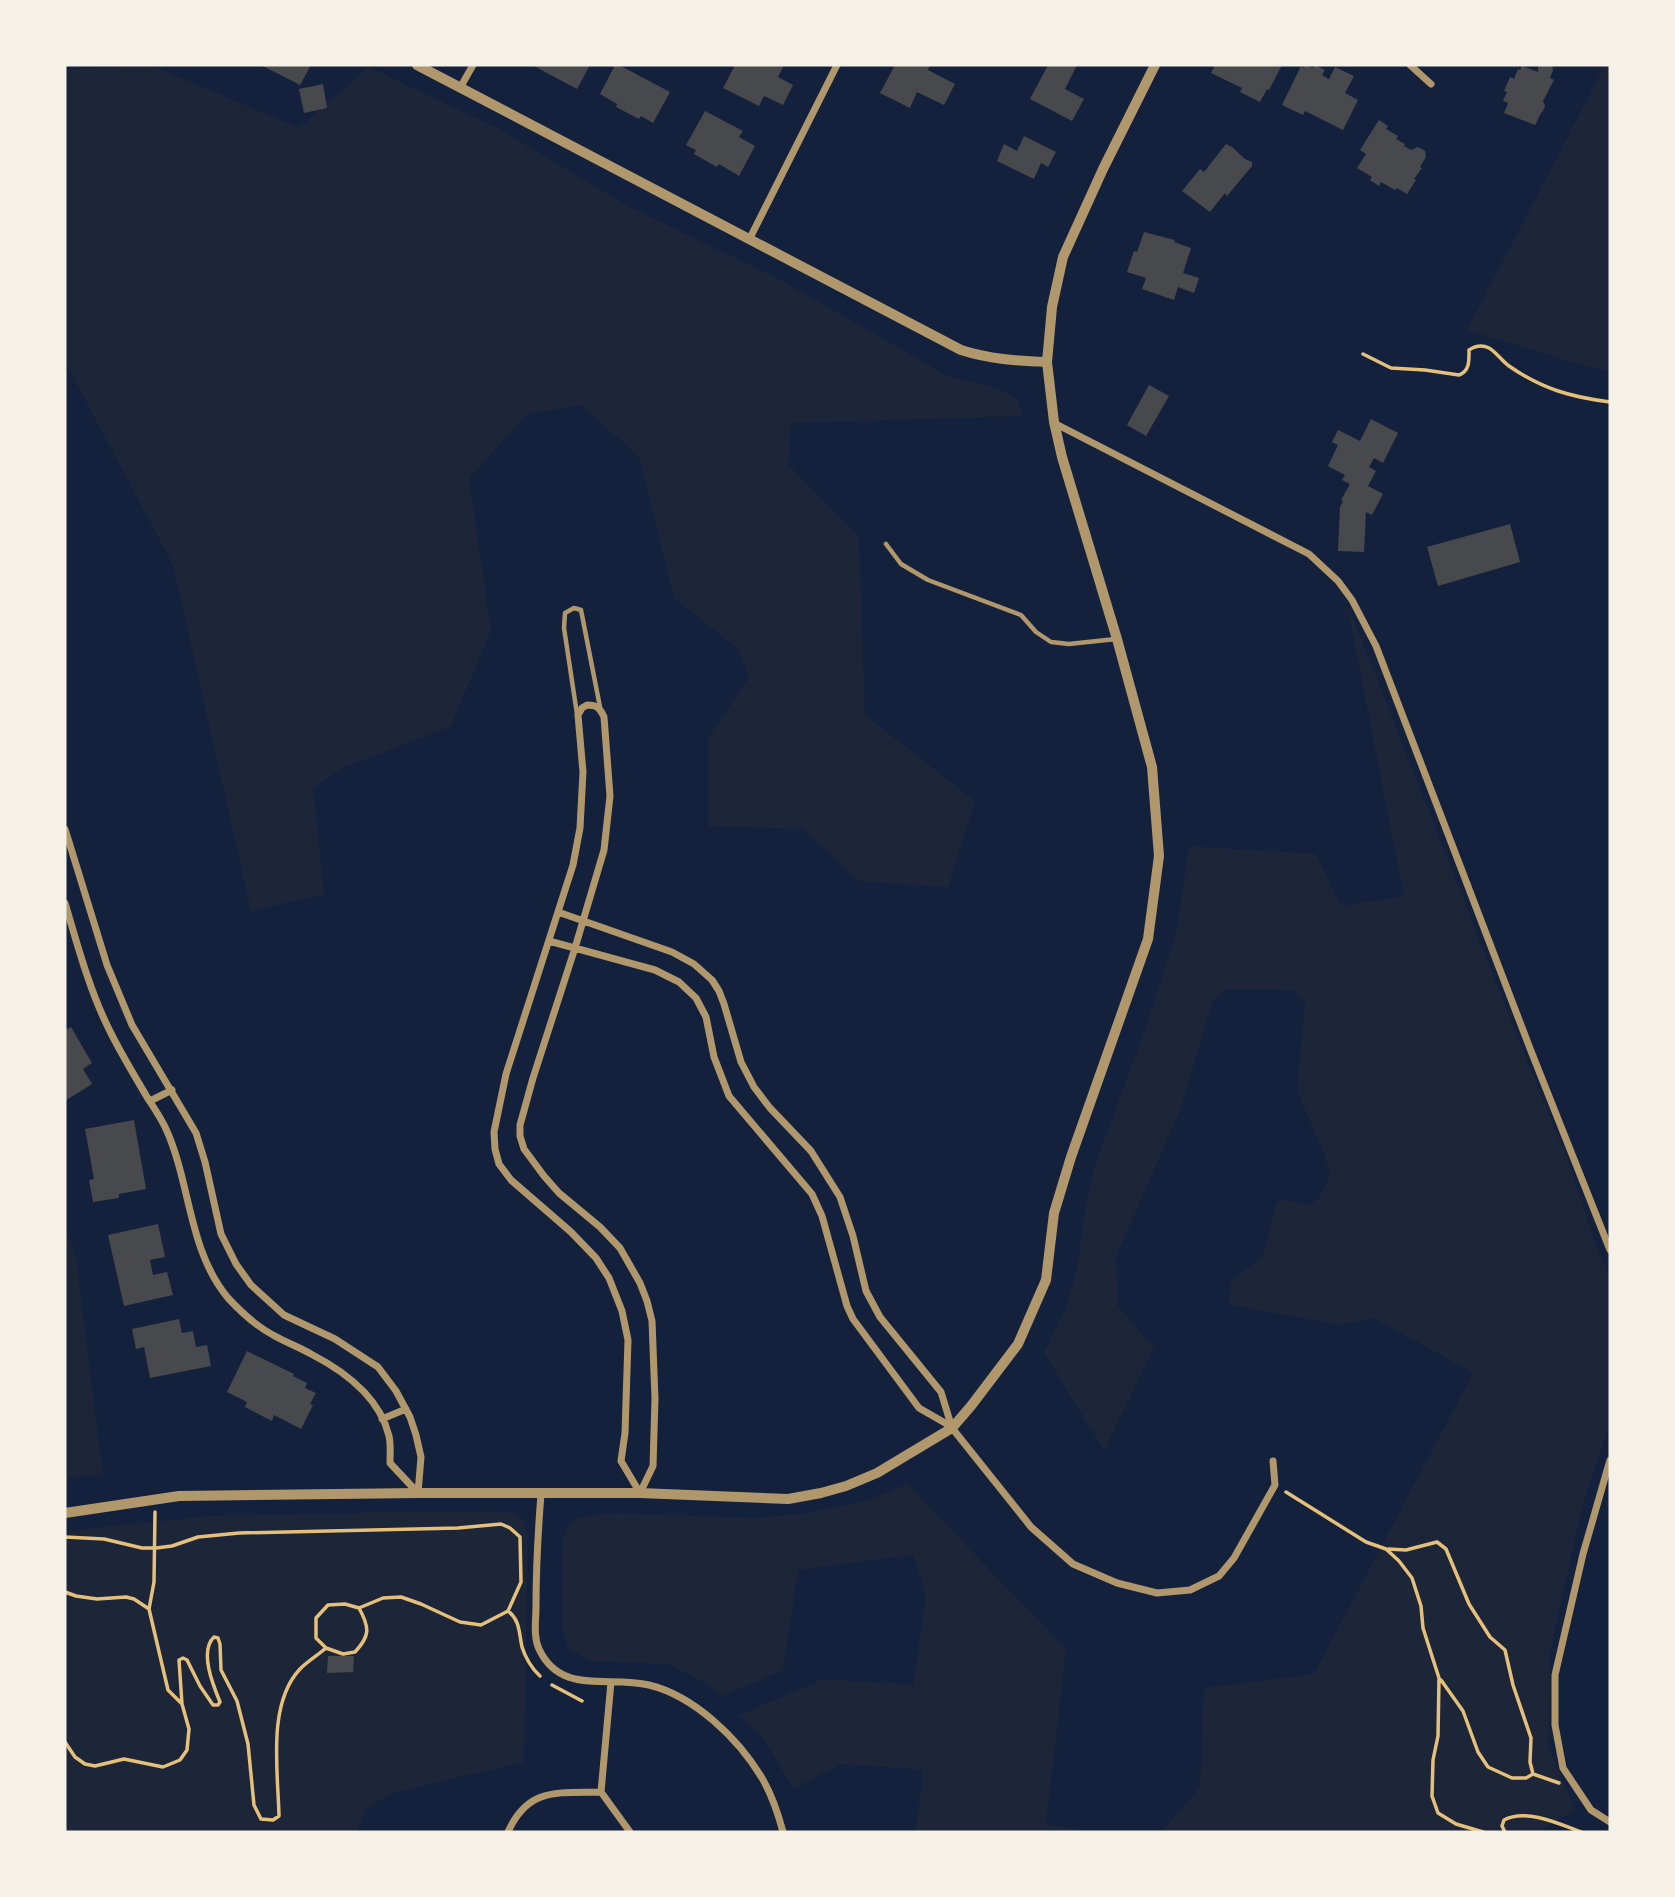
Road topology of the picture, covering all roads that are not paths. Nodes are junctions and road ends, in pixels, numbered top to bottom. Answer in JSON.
{"nodes":[{"id":1,"x":417,"y":65,"type":"edge"},
{"id":2,"x":473,"y":65,"type":"edge"},
{"id":3,"x":837,"y":65,"type":"edge"},
{"id":4,"x":1155,"y":65,"type":"edge"},
{"id":5,"x":1410,"y":65,"type":"edge"},
{"id":6,"x":1430,"y":84,"type":"dead end"},
{"id":7,"x":460,"y":88,"type":"junction"},
{"id":8,"x":750,"y":238,"type":"junction"},
{"id":9,"x":1047,"y":362,"type":"junction"},
{"id":10,"x":1054,"y":422,"type":"junction"},
{"id":11,"x":886,"y":544,"type":"dead end"},
{"id":12,"x":1117,"y":639,"type":"junction"},
{"id":13,"x":600,"y":708,"type":"junction"},
{"id":14,"x":578,"y":715,"type":"junction"},
{"id":15,"x":65,"y":829,"type":"edge"},
{"id":16,"x":65,"y":903,"type":"edge"},
{"id":17,"x":558,"y":912,"type":"junction"},
{"id":18,"x":583,"y":921,"type":"junction"},
{"id":19,"x":550,"y":941,"type":"junction"},
{"id":20,"x":575,"y":948,"type":"junction"},
{"id":21,"x":172,"y":1090,"type":"junction"},
{"id":22,"x":150,"y":1101,"type":"junction"},
{"id":23,"x":1610,"y":1250,"type":"edge"},
{"id":24,"x":405,"y":1409,"type":"junction"},
{"id":25,"x":382,"y":1419,"type":"junction"},
{"id":26,"x":952,"y":1428,"type":"junction"},
{"id":27,"x":1610,"y":1460,"type":"edge"},
{"id":28,"x":1273,"y":1461,"type":"dead end"},
{"id":29,"x":418,"y":1493,"type":"junction"},
{"id":30,"x":640,"y":1493,"type":"junction"},
{"id":31,"x":541,"y":1494,"type":"junction"},
{"id":32,"x":65,"y":1513,"type":"edge"},
{"id":33,"x":611,"y":1682,"type":"junction"},
{"id":34,"x":601,"y":1793,"type":"junction"},
{"id":35,"x":1610,"y":1822,"type":"edge"},
{"id":36,"x":508,"y":1832,"type":"edge"},
{"id":37,"x":630,"y":1832,"type":"edge"},
{"id":38,"x":783,"y":1832,"type":"edge"}],
"edges":[{"from":1,"to":7,"type":"street"},
{"from":2,"to":7,"type":"street"},
{"from":3,"to":8,"type":"street"},
{"from":4,"to":9,"type":"street"},
{"from":5,"to":6,"type":"street"},
{"from":7,"to":8,"type":"street"},
{"from":8,"to":9,"type":"street"},
{"from":9,"to":10,"type":"street"},
{"from":10,"to":12,"type":"street"},
{"from":10,"to":23,"type":"street"},
{"from":11,"to":12,"type":"lane"},
{"from":12,"to":26,"type":"street"},
{"from":13,"to":14,"type":"street"},
{"from":13,"to":14,"type":"lane"},
{"from":13,"to":18,"type":"street"},
{"from":14,"to":17,"type":"street"},
{"from":15,"to":21,"type":"street"},
{"from":16,"to":22,"type":"street"},
{"from":17,"to":18,"type":"street"},
{"from":17,"to":19,"type":"street"},
{"from":18,"to":20,"type":"street"},
{"from":18,"to":26,"type":"street"},
{"from":19,"to":20,"type":"street"},
{"from":19,"to":30,"type":"street"},
{"from":20,"to":26,"type":"street"},
{"from":20,"to":30,"type":"street"},
{"from":21,"to":22,"type":"street"},
{"from":21,"to":24,"type":"street"},
{"from":22,"to":25,"type":"street"},
{"from":24,"to":25,"type":"street"},
{"from":24,"to":29,"type":"street"},
{"from":25,"to":29,"type":"street"},
{"from":26,"to":28,"type":"street"},
{"from":26,"to":30,"type":"street"},
{"from":27,"to":35,"type":"street"},
{"from":29,"to":31,"type":"street"},
{"from":29,"to":32,"type":"street"},
{"from":30,"to":31,"type":"street"},
{"from":31,"to":33,"type":"street"},
{"from":33,"to":34,"type":"street"},
{"from":33,"to":38,"type":"street"},
{"from":34,"to":36,"type":"street"},
{"from":34,"to":37,"type":"street"}]}
